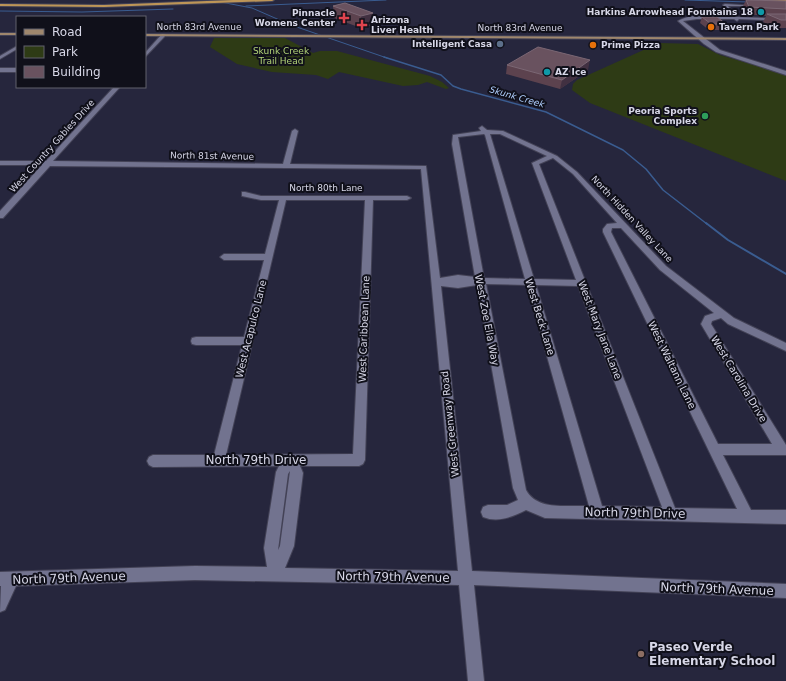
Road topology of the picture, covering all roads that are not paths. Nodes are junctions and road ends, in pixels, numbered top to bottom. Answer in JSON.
{"nodes":[{"id":1,"x":168,"y":0,"type":"edge"},
{"id":2,"x":174,"y":0,"type":"edge"},
{"id":3,"x":271,"y":0,"type":"edge"},
{"id":4,"x":765,"y":0,"type":"edge"},
{"id":5,"x":0,"y":1,"type":"edge"},
{"id":6,"x":786,"y":1,"type":"edge"},
{"id":7,"x":0,"y":5,"type":"edge"},
{"id":8,"x":762,"y":6,"type":"edge"},
{"id":9,"x":736,"y":19,"type":"junction"},
{"id":10,"x":786,"y":21,"type":"edge"},
{"id":11,"x":0,"y":34,"type":"edge"},
{"id":12,"x":16,"y":34,"type":"edge"},
{"id":13,"x":146,"y":35,"type":"edge"},
{"id":14,"x":164,"y":35,"type":"junction"},
{"id":15,"x":786,"y":39,"type":"edge"},
{"id":16,"x":701,"y":40,"type":"junction"},
{"id":17,"x":786,"y":42,"type":"edge"},
{"id":18,"x":16,"y":48,"type":"edge"},
{"id":19,"x":146,"y":55,"type":"edge"},
{"id":20,"x":0,"y":58,"type":"edge"},
{"id":21,"x":0,"y":70,"type":"edge"},
{"id":22,"x":16,"y":70,"type":"edge"},
{"id":23,"x":786,"y":73,"type":"edge"},
{"id":24,"x":116,"y":88,"type":"edge"},
{"id":25,"x":483,"y":129,"type":"junction"},
{"id":26,"x":295,"y":131,"type":"dead end"},
{"id":27,"x":455,"y":136,"type":"joint"},
{"id":28,"x":553,"y":156,"type":"junction"},
{"id":29,"x":48,"y":163,"type":"junction"},
{"id":30,"x":0,"y":164,"type":"edge"},
{"id":31,"x":286,"y":166,"type":"junction"},
{"id":32,"x":424,"y":167,"type":"joint"},
{"id":33,"x":245,"y":194,"type":"dead end"},
{"id":34,"x":283,"y":198,"type":"junction"},
{"id":35,"x":369,"y":198,"type":"junction"},
{"id":36,"x":407,"y":198,"type":"dead end"},
{"id":37,"x":0,"y":216,"type":"edge"},
{"id":38,"x":624,"y":225,"type":"junction"},
{"id":39,"x":224,"y":257,"type":"dead end"},
{"id":40,"x":269,"y":257,"type":"junction"},
{"id":41,"x":480,"y":281,"type":"junction"},
{"id":42,"x":436,"y":282,"type":"junction"},
{"id":43,"x":530,"y":282,"type":"junction"},
{"id":44,"x":582,"y":283,"type":"junction"},
{"id":45,"x":721,"y":314,"type":"junction"},
{"id":46,"x":196,"y":341,"type":"dead end"},
{"id":47,"x":247,"y":341,"type":"junction"},
{"id":48,"x":786,"y":347,"type":"edge"},
{"id":49,"x":713,"y":449,"type":"junction"},
{"id":50,"x":784,"y":450,"type":"edge"},
{"id":51,"x":219,"y":460,"type":"junction"},
{"id":52,"x":291,"y":460,"type":"junction"},
{"id":53,"x":358,"y":460,"type":"joint"},
{"id":54,"x":154,"y":461,"type":"dead end"},
{"id":55,"x":526,"y":503,"type":"junction"},
{"id":56,"x":488,"y":512,"type":"dead end"},
{"id":57,"x":597,"y":512,"type":"junction"},
{"id":58,"x":671,"y":514,"type":"junction"},
{"id":59,"x":747,"y":516,"type":"junction"},
{"id":60,"x":786,"y":517,"type":"edge"},
{"id":61,"x":275,"y":575,"type":"junction"},
{"id":62,"x":466,"y":578,"type":"junction"},
{"id":63,"x":6,"y":579,"type":"edge"},
{"id":64,"x":786,"y":592,"type":"edge"},
{"id":65,"x":0,"y":605,"type":"edge"},
{"id":66,"x":476,"y":681,"type":"edge"}],
"edges":[{"from":1,"to":2,"type":"highway"},
{"from":1,"to":5,"type":"highway"},
{"from":3,"to":7,"type":"highway"},
{"from":4,"to":6,"type":"highway"},
{"from":8,"to":9,"type":"street"},
{"from":9,"to":10,"type":"street"},
{"from":9,"to":16,"type":"street"},
{"from":11,"to":12,"type":"main road"},
{"from":13,"to":14,"type":"main road","name":"North 83rd Avenue"},
{"from":14,"to":16,"type":"main road","name":"North 83rd Avenue"},
{"from":14,"to":19,"type":"street"},
{"from":15,"to":16,"type":"main road","name":"North 83rd Avenue"},
{"from":16,"to":17,"type":"main road"},
{"from":16,"to":23,"type":"street"},
{"from":18,"to":20,"type":"street"},
{"from":21,"to":22,"type":"street"},
{"from":24,"to":29,"type":"street","name":"West Country Gables Drive"},
{"from":25,"to":27,"type":"street","name":"North Hidden Valley Lane"},
{"from":25,"to":28,"type":"street","name":"North Hidden Valley Lane"},
{"from":25,"to":43,"type":"street","name":"West Beck Lane"},
{"from":26,"to":31,"type":"street"},
{"from":27,"to":41,"type":"street","name":"West Zoe Ella Way"},
{"from":28,"to":38,"type":"street","name":"North Hidden Valley Lane"},
{"from":28,"to":44,"type":"street","name":"West Mary Jane Lane"},
{"from":29,"to":30,"type":"street","name":"North 81st Avenue"},
{"from":29,"to":31,"type":"street","name":"North 81st Avenue"},
{"from":29,"to":37,"type":"street","name":"West Country Gables Drive"},
{"from":31,"to":32,"type":"street","name":"North 81st Avenue"},
{"from":32,"to":42,"type":"street","name":"West Greenway Road"},
{"from":33,"to":34,"type":"street","name":"North 80th Lane"},
{"from":34,"to":35,"type":"street","name":"North 80th Lane"},
{"from":34,"to":40,"type":"street","name":"West Acapulco Lane"},
{"from":35,"to":36,"type":"street","name":"North 80th Lane"},
{"from":35,"to":53,"type":"street","name":"West Caribbean Lane"},
{"from":38,"to":45,"type":"street","name":"North Hidden Valley Lane"},
{"from":38,"to":49,"type":"street","name":"West Waltann Lane"},
{"from":39,"to":40,"type":"street"},
{"from":40,"to":47,"type":"street","name":"West Acapulco Lane"},
{"from":41,"to":42,"type":"street"},
{"from":41,"to":43,"type":"street"},
{"from":41,"to":55,"type":"street","name":"West Zoe Ella Way"},
{"from":42,"to":62,"type":"street","name":"West Greenway Road"},
{"from":43,"to":44,"type":"street"},
{"from":43,"to":57,"type":"street","name":"West Beck Lane"},
{"from":44,"to":58,"type":"street","name":"West Mary Jane Lane"},
{"from":45,"to":48,"type":"street","name":"North Hidden Valley Lane"},
{"from":45,"to":50,"type":"street","name":"West Carolina Drive"},
{"from":46,"to":47,"type":"street"},
{"from":47,"to":51,"type":"street","name":"West Acapulco Lane"},
{"from":49,"to":50,"type":"street"},
{"from":49,"to":59,"type":"street","name":"West Waltann Lane"},
{"from":51,"to":52,"type":"street","name":"North 79th Drive"},
{"from":51,"to":54,"type":"street","name":"North 79th Drive"},
{"from":52,"to":53,"type":"street","name":"North 79th Drive"},
{"from":52,"to":61,"type":"street"},
{"from":55,"to":56,"type":"street"},
{"from":55,"to":57,"type":"street","name":"North 79th Drive"},
{"from":57,"to":58,"type":"street","name":"North 79th Drive"},
{"from":58,"to":59,"type":"street","name":"North 79th Drive"},
{"from":59,"to":60,"type":"street","name":"North 79th Drive"},
{"from":61,"to":62,"type":"street","name":"North 79th Avenue"},
{"from":61,"to":63,"type":"street","name":"North 79th Avenue"},
{"from":62,"to":64,"type":"street","name":"North 79th Avenue"},
{"from":62,"to":66,"type":"street","name":"West Greenway Road"},
{"from":63,"to":65,"type":"street"}]}
